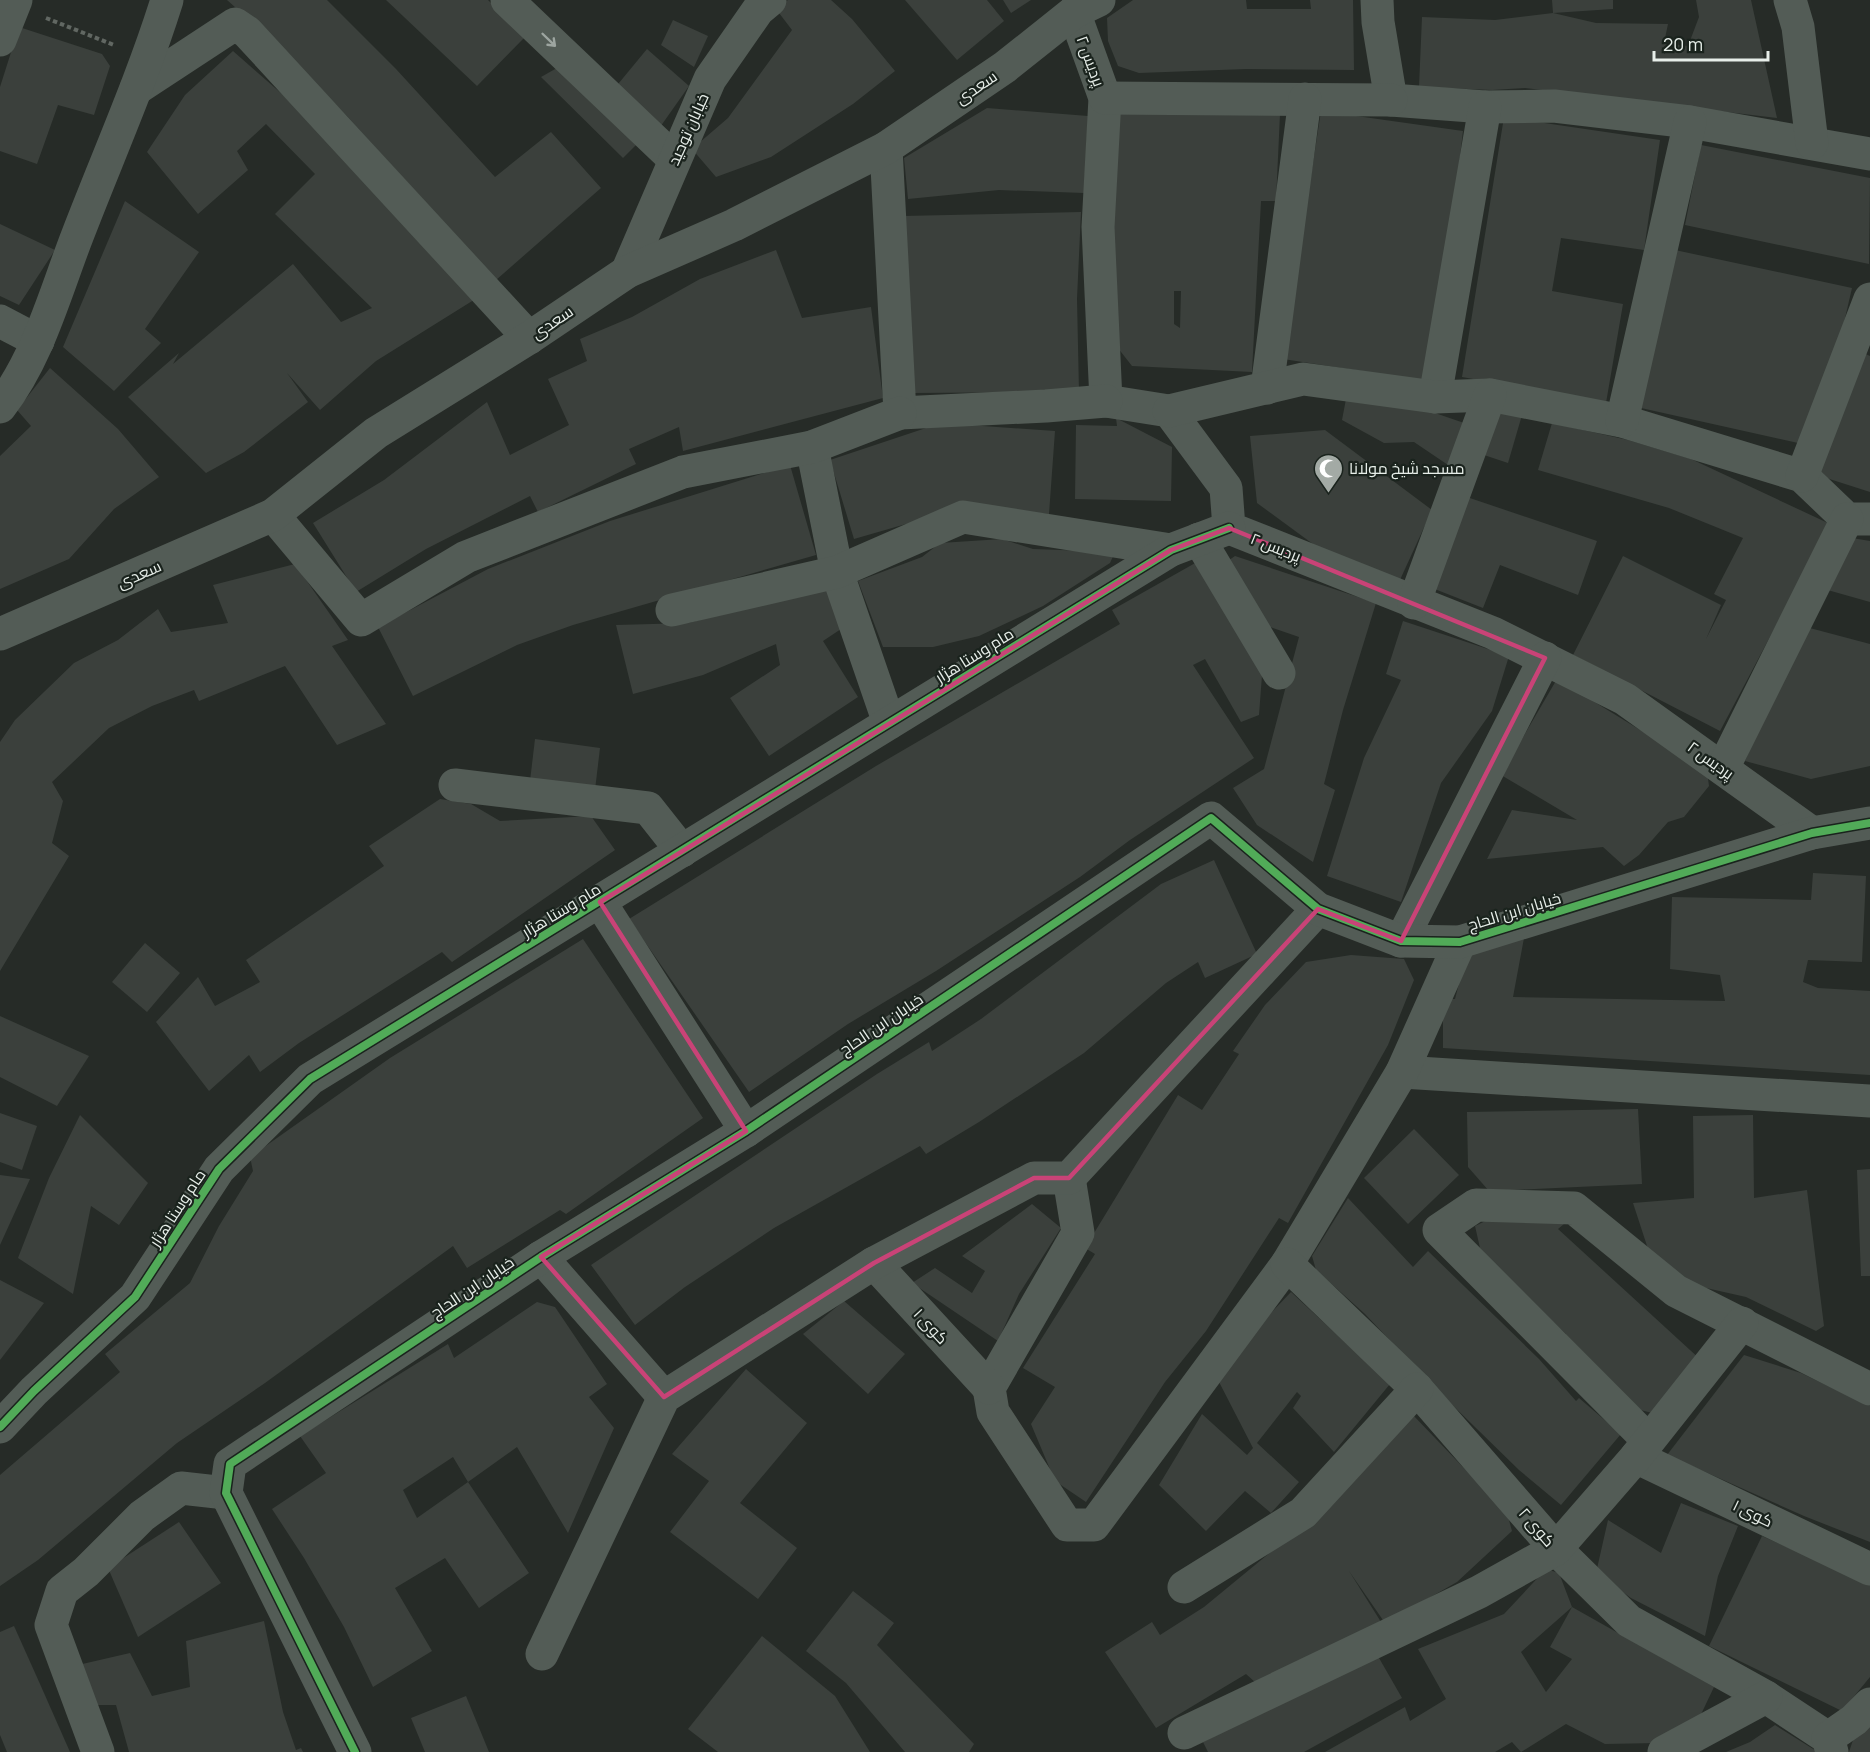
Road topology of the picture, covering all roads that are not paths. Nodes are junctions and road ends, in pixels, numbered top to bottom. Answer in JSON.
{"nodes":[{"id":1,"x":167,"y":0,"type":"edge"},
{"id":2,"x":507,"y":0,"type":"edge"},
{"id":3,"x":770,"y":0,"type":"edge"},
{"id":4,"x":1377,"y":0,"type":"edge"},
{"id":5,"x":1790,"y":0,"type":"edge"},
{"id":6,"x":15,"y":3,"type":"edge"},
{"id":7,"x":1086,"y":6,"type":"edge"},
{"id":8,"x":0,"y":40,"type":"edge"},
{"id":9,"x":136,"y":89,"type":"junction"},
{"id":10,"x":1105,"y":98,"type":"junction"},
{"id":11,"x":1305,"y":99,"type":"junction"},
{"id":12,"x":1391,"y":100,"type":"junction"},
{"id":13,"x":1485,"y":106,"type":"junction"},
{"id":14,"x":1690,"y":122,"type":"junction"},
{"id":15,"x":1812,"y":143,"type":"junction"},
{"id":16,"x":886,"y":148,"type":"junction"},
{"id":17,"x":1870,"y":154,"type":"edge"},
{"id":18,"x":674,"y":159,"type":"junction"},
{"id":19,"x":627,"y":272,"type":"junction"},
{"id":20,"x":1870,"y":299,"type":"edge"},
{"id":21,"x":0,"y":321,"type":"edge"},
{"id":22,"x":529,"y":338,"type":"junction"},
{"id":23,"x":38,"y":341,"type":"junction"},
{"id":24,"x":1267,"y":388,"type":"junction"},
{"id":25,"x":1490,"y":395,"type":"junction"},
{"id":26,"x":1435,"y":397,"type":"junction"},
{"id":27,"x":1106,"y":401,"type":"junction"},
{"id":28,"x":0,"y":407,"type":"edge"},
{"id":29,"x":1169,"y":411,"type":"junction"},
{"id":30,"x":900,"y":413,"type":"junction"},
{"id":31,"x":1622,"y":421,"type":"junction"},
{"id":32,"x":812,"y":447,"type":"junction"},
{"id":33,"x":1802,"y":476,"type":"junction"},
{"id":34,"x":273,"y":515,"type":"junction"},
{"id":35,"x":1859,"y":519,"type":"edge"},
{"id":36,"x":1229,"y":528,"type":"junction"},
{"id":37,"x":1185,"y":545,"type":"junction"},
{"id":38,"x":837,"y":572,"type":"junction"},
{"id":39,"x":1414,"y":603,"type":"junction"},
{"id":40,"x":672,"y":610,"type":"dead end"},
{"id":41,"x":0,"y":634,"type":"edge"},
{"id":42,"x":1545,"y":658,"type":"junction"},
{"id":43,"x":1279,"y":673,"type":"dead end"},
{"id":44,"x":889,"y":723,"type":"junction"},
{"id":45,"x":1723,"y":768,"type":"junction"},
{"id":46,"x":455,"y":785,"type":"dead end"},
{"id":47,"x":1870,"y":823,"type":"edge"},
{"id":48,"x":1812,"y":833,"type":"junction"},
{"id":49,"x":682,"y":851,"type":"junction"},
{"id":50,"x":600,"y":902,"type":"junction"},
{"id":51,"x":1318,"y":909,"type":"junction"},
{"id":52,"x":1401,"y":941,"type":"junction"},
{"id":53,"x":1460,"y":942,"type":"junction"},
{"id":54,"x":1402,"y":1072,"type":"junction"},
{"id":55,"x":1870,"y":1101,"type":"edge"},
{"id":56,"x":746,"y":1131,"type":"junction"},
{"id":57,"x":1069,"y":1178,"type":"junction"},
{"id":58,"x":541,"y":1257,"type":"junction"},
{"id":59,"x":874,"y":1263,"type":"junction"},
{"id":60,"x":1287,"y":1264,"type":"junction"},
{"id":61,"x":1742,"y":1323,"type":"junction"},
{"id":62,"x":989,"y":1388,"type":"junction"},
{"id":63,"x":1416,"y":1389,"type":"junction"},
{"id":64,"x":1870,"y":1389,"type":"edge"},
{"id":65,"x":664,"y":1397,"type":"junction"},
{"id":66,"x":0,"y":1427,"type":"edge"},
{"id":67,"x":1642,"y":1448,"type":"junction"},
{"id":68,"x":225,"y":1493,"type":"junction"},
{"id":69,"x":1556,"y":1549,"type":"junction"},
{"id":70,"x":1870,"y":1569,"type":"edge"},
{"id":71,"x":1184,"y":1587,"type":"dead end"},
{"id":72,"x":542,"y":1654,"type":"dead end"},
{"id":73,"x":1766,"y":1697,"type":"junction"},
{"id":74,"x":1870,"y":1704,"type":"edge"},
{"id":75,"x":1184,"y":1733,"type":"dead end"},
{"id":76,"x":1830,"y":1745,"type":"edge"},
{"id":77,"x":98,"y":1752,"type":"edge"},
{"id":78,"x":355,"y":1752,"type":"edge"},
{"id":79,"x":1664,"y":1752,"type":"edge"}],
"edges":[{"from":1,"to":9,"type":"street"},
{"from":2,"to":18,"type":"street","one_way":true},
{"from":3,"to":18,"type":"street","name":"خیابان توحید"},
{"from":4,"to":12,"type":"street"},
{"from":5,"to":15,"type":"street"},
{"from":6,"to":8,"type":"street"},
{"from":7,"to":10,"type":"street","name":"پردیس ۲"},
{"from":7,"to":16,"type":"street","name":"سعدی"},
{"from":9,"to":22,"type":"street"},
{"from":9,"to":23,"type":"street"},
{"from":10,"to":11,"type":"street"},
{"from":10,"to":27,"type":"street","name":"پردیس ۲"},
{"from":11,"to":12,"type":"street"},
{"from":11,"to":24,"type":"street"},
{"from":12,"to":13,"type":"street"},
{"from":13,"to":14,"type":"street"},
{"from":13,"to":26,"type":"street"},
{"from":14,"to":15,"type":"street"},
{"from":14,"to":31,"type":"street"},
{"from":15,"to":17,"type":"street"},
{"from":16,"to":19,"type":"street","name":"سعدی"},
{"from":16,"to":30,"type":"street"},
{"from":18,"to":19,"type":"street","name":"خیابان توحید"},
{"from":19,"to":22,"type":"street","name":"سعدی"},
{"from":20,"to":33,"type":"street"},
{"from":21,"to":23,"type":"street"},
{"from":22,"to":34,"type":"street","name":"سعدی"},
{"from":23,"to":28,"type":"street"},
{"from":24,"to":26,"type":"street"},
{"from":24,"to":29,"type":"street"},
{"from":25,"to":26,"type":"street"},
{"from":25,"to":31,"type":"street"},
{"from":25,"to":39,"type":"street"},
{"from":27,"to":29,"type":"street"},
{"from":27,"to":30,"type":"street"},
{"from":29,"to":36,"type":"street","name":"پردیس ۲"},
{"from":30,"to":32,"type":"street"},
{"from":31,"to":33,"type":"street"},
{"from":32,"to":34,"type":"street"},
{"from":32,"to":38,"type":"street"},
{"from":33,"to":35,"type":"street"},
{"from":34,"to":41,"type":"street","name":"سعدی"},
{"from":35,"to":45,"type":"street"},
{"from":36,"to":37,"type":"street","name":"مام وستا هژار"},
{"from":36,"to":39,"type":"street","name":"پردیس ۲"},
{"from":37,"to":38,"type":"street"},
{"from":37,"to":43,"type":"street"},
{"from":37,"to":44,"type":"street","name":"مام وستا هژار"},
{"from":38,"to":40,"type":"street"},
{"from":38,"to":44,"type":"street"},
{"from":39,"to":42,"type":"street","name":"پردیس ۲"},
{"from":42,"to":45,"type":"street","name":"پردیس ۲"},
{"from":42,"to":52,"type":"street"},
{"from":44,"to":49,"type":"street","name":"مام وستا هژار"},
{"from":45,"to":48,"type":"street","name":"پردیس ۲"},
{"from":46,"to":49,"type":"street"},
{"from":47,"to":48,"type":"street","name":"خیابان ابن الحاج"},
{"from":48,"to":53,"type":"street","name":"خیابان ابن الحاج"},
{"from":49,"to":50,"type":"street","name":"مام وستا هژار"},
{"from":50,"to":56,"type":"street"},
{"from":50,"to":66,"type":"street","name":"مام وستا هژار"},
{"from":51,"to":52,"type":"street","name":"خیابان ابن الحاج"},
{"from":51,"to":56,"type":"street","name":"خیابان ابن الحاج"},
{"from":51,"to":57,"type":"street"},
{"from":52,"to":53,"type":"street","name":"خیابان ابن الحاج"},
{"from":53,"to":54,"type":"street"},
{"from":54,"to":55,"type":"street"},
{"from":54,"to":60,"type":"street"},
{"from":56,"to":58,"type":"street","name":"خیابان ابن الحاج"},
{"from":57,"to":59,"type":"street"},
{"from":57,"to":62,"type":"street"},
{"from":58,"to":65,"type":"street"},
{"from":58,"to":68,"type":"street","name":"خیابان ابن الحاج"},
{"from":59,"to":62,"type":"street","name":"کوی ۱"},
{"from":59,"to":65,"type":"street"},
{"from":60,"to":62,"type":"street"},
{"from":60,"to":63,"type":"street","name":"کوی ۲"},
{"from":61,"to":64,"type":"street"},
{"from":61,"to":67,"type":"street"},
{"from":61,"to":67,"type":"street","name":"کوی ۱"},
{"from":63,"to":69,"type":"street","name":"کوی ۲"},
{"from":63,"to":71,"type":"street"},
{"from":65,"to":72,"type":"street"},
{"from":67,"to":69,"type":"street"},
{"from":67,"to":70,"type":"street","name":"کوی ۱"},
{"from":68,"to":77,"type":"street"},
{"from":68,"to":78,"type":"street"},
{"from":69,"to":73,"type":"street","name":"کوی ۲"},
{"from":69,"to":75,"type":"street"},
{"from":73,"to":76,"type":"street","name":"کوی ۲"},
{"from":73,"to":79,"type":"street"},
{"from":74,"to":76,"type":"street"}]}
